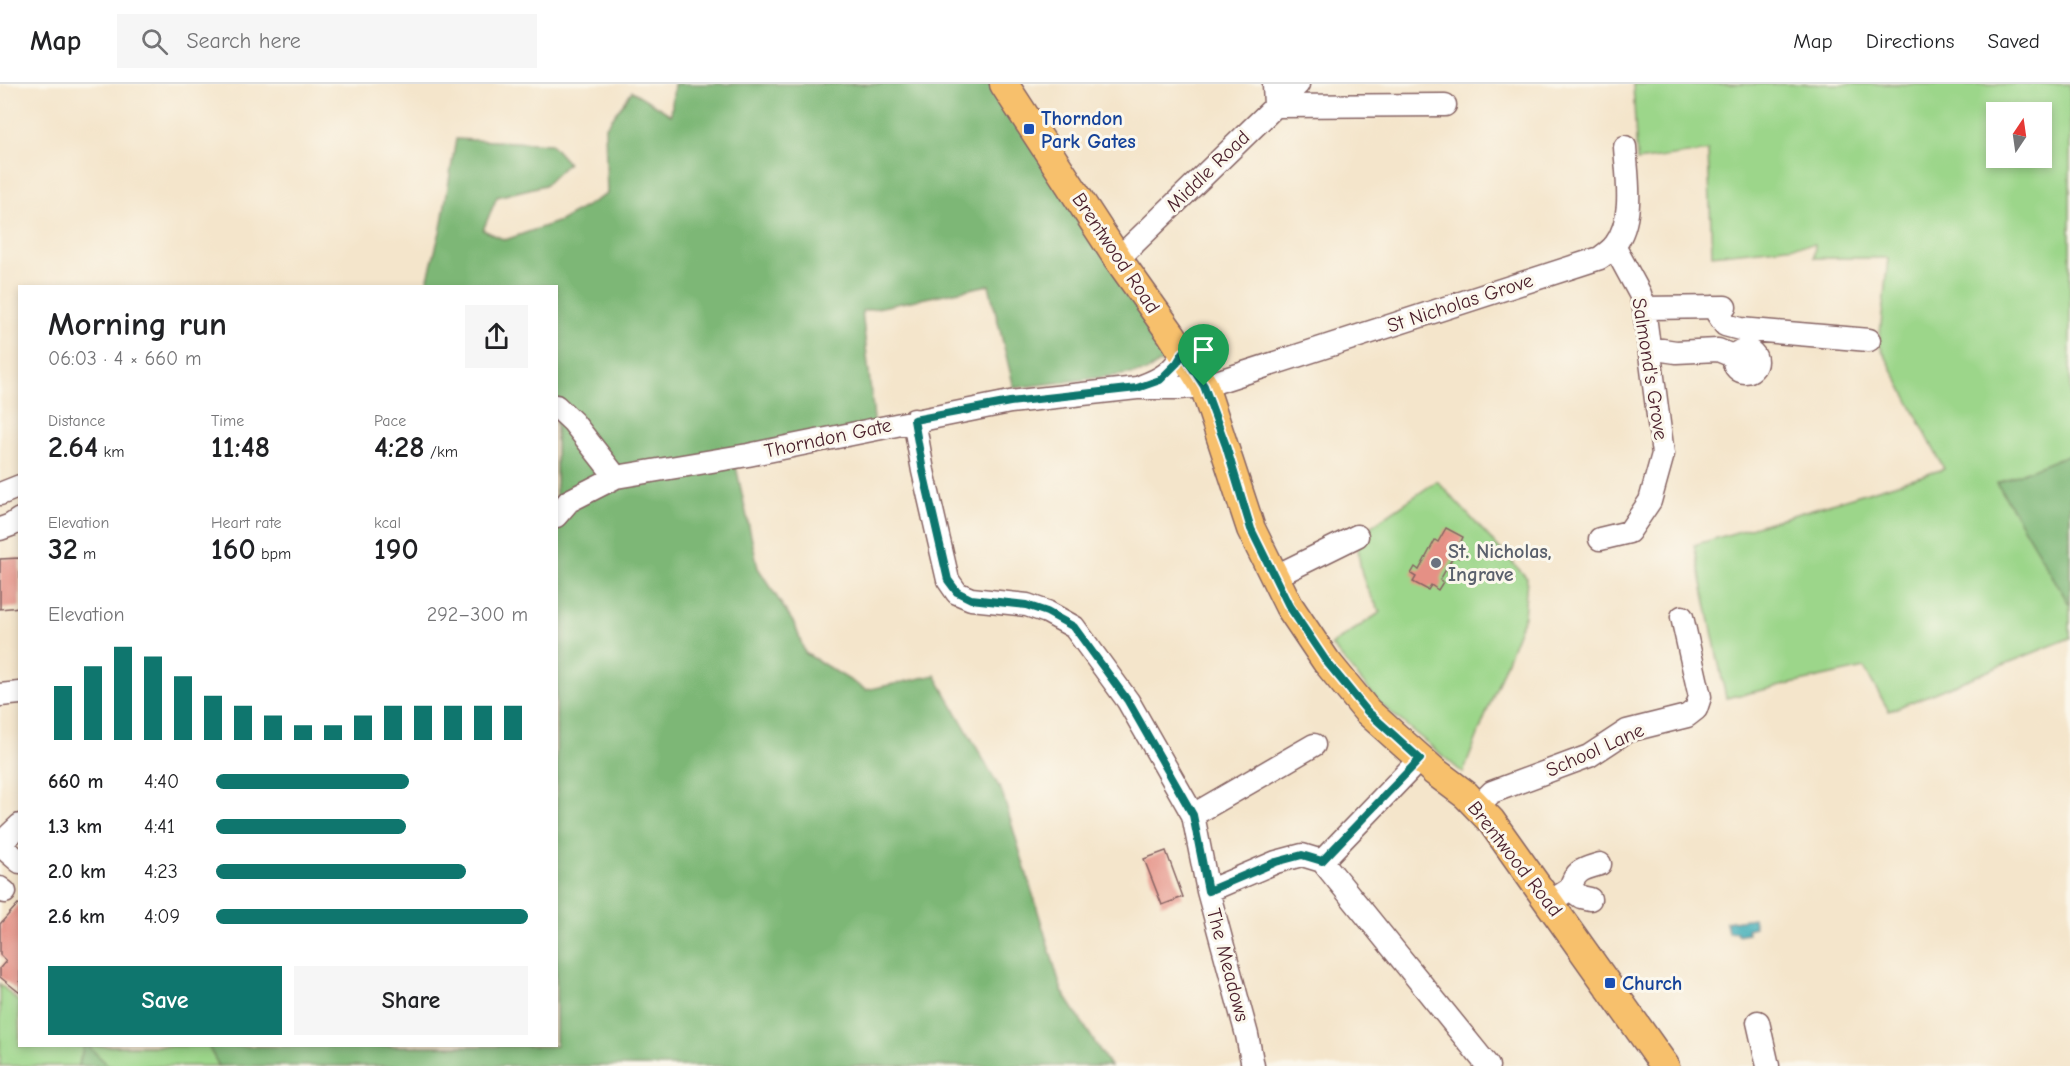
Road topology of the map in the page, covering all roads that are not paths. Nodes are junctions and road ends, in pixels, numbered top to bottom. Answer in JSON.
{"nodes":[{"id":1,"x":1004,"y":84,"type":"edge"},
{"id":2,"x":1298,"y":84,"type":"edge"},
{"id":3,"x":1274,"y":95,"type":"edge"},
{"id":4,"x":1445,"y":105,"type":"dead end"},
{"id":5,"x":1625,"y":147,"type":"dead end"},
{"id":6,"x":1614,"y":246,"type":"junction"},
{"id":7,"x":1118,"y":259,"type":"junction"},
{"id":8,"x":1644,"y":308,"type":"junction"},
{"id":9,"x":1869,"y":340,"type":"dead end"},
{"id":10,"x":1649,"y":348,"type":"junction"},
{"id":11,"x":1183,"y":353,"type":"junction"},
{"id":12,"x":1735,"y":357,"type":"dead end"},
{"id":13,"x":1204,"y":386,"type":"junction"},
{"id":14,"x":1137,"y":388,"type":"junction"},
{"id":15,"x":558,"y":408,"type":"edge"},
{"id":16,"x":914,"y":420,"type":"junction"},
{"id":17,"x":616,"y":477,"type":"junction"},
{"id":18,"x":18,"y":487,"type":"edge"},
{"id":19,"x":0,"y":494,"type":"edge"},
{"id":20,"x":558,"y":514,"type":"edge"},
{"id":21,"x":18,"y":520,"type":"edge"},
{"id":22,"x":0,"y":529,"type":"edge"},
{"id":23,"x":1357,"y":536,"type":"dead end"},
{"id":24,"x":1600,"y":539,"type":"dead end"},
{"id":25,"x":1274,"y":577,"type":"junction"},
{"id":26,"x":1682,"y":617,"type":"dead end"},
{"id":27,"x":18,"y":693,"type":"edge"},
{"id":28,"x":0,"y":694,"type":"edge"},
{"id":29,"x":1314,"y":745,"type":"dead end"},
{"id":30,"x":1420,"y":759,"type":"junction"},
{"id":31,"x":1477,"y":807,"type":"junction"},
{"id":32,"x":1193,"y":815,"type":"junction"},
{"id":33,"x":18,"y":827,"type":"edge"},
{"id":34,"x":0,"y":845,"type":"edge"},
{"id":35,"x":18,"y":860,"type":"edge"},
{"id":36,"x":1322,"y":861,"type":"junction"},
{"id":37,"x":1600,"y":864,"type":"dead end"},
{"id":38,"x":1208,"y":891,"type":"junction"},
{"id":39,"x":1560,"y":895,"type":"junction"},
{"id":40,"x":1590,"y":899,"type":"dead end"},
{"id":41,"x":1758,"y":1022,"type":"dead end"},
{"id":42,"x":1253,"y":1066,"type":"edge"},
{"id":43,"x":1488,"y":1066,"type":"edge"},
{"id":44,"x":1665,"y":1066,"type":"edge"},
{"id":45,"x":1768,"y":1066,"type":"edge"}],
"edges":[{"from":1,"to":7,"type":"main road","name":"Brentwood Road"},
{"from":2,"to":3,"type":"street","name":"Middle Road"},
{"from":3,"to":4,"type":"street"},
{"from":3,"to":7,"type":"street","name":"Middle Road"},
{"from":5,"to":6,"type":"street"},
{"from":6,"to":8,"type":"street","name":"Salmond's Grove"},
{"from":6,"to":13,"type":"street","name":"St Nicholas Grove"},
{"from":7,"to":11,"type":"main road","name":"Brentwood Road"},
{"from":8,"to":9,"type":"street"},
{"from":8,"to":10,"type":"street","name":"Salmond's Grove"},
{"from":10,"to":12,"type":"street"},
{"from":10,"to":24,"type":"street","name":"Salmond's Grove"},
{"from":11,"to":13,"type":"main road","name":"Brentwood Road"},
{"from":11,"to":14,"type":"street"},
{"from":13,"to":14,"type":"street","name":"Thorndon Gate"},
{"from":13,"to":25,"type":"main road","name":"Brentwood Road"},
{"from":14,"to":16,"type":"street","name":"Thorndon Gate"},
{"from":15,"to":17,"type":"street"},
{"from":16,"to":17,"type":"street","name":"Thorndon Gate"},
{"from":16,"to":32,"type":"street","name":"The Meadows"},
{"from":17,"to":20,"type":"street","name":"Thorndon Gate"},
{"from":18,"to":19,"type":"street"},
{"from":21,"to":22,"type":"street"},
{"from":23,"to":25,"type":"street"},
{"from":25,"to":30,"type":"main road","name":"Brentwood Road"},
{"from":26,"to":31,"type":"street","name":"School Lane"},
{"from":27,"to":28,"type":"street"},
{"from":29,"to":32,"type":"street"},
{"from":30,"to":31,"type":"main road","name":"Brentwood Road"},
{"from":30,"to":36,"type":"street"},
{"from":31,"to":39,"type":"main road","name":"Brentwood Road"},
{"from":32,"to":38,"type":"street","name":"The Meadows"},
{"from":33,"to":34,"type":"street"},
{"from":34,"to":35,"type":"street"},
{"from":36,"to":38,"type":"street"},
{"from":36,"to":43,"type":"street"},
{"from":37,"to":39,"type":"street"},
{"from":38,"to":42,"type":"street","name":"The Meadows"},
{"from":39,"to":40,"type":"street"},
{"from":39,"to":44,"type":"main road","name":"Brentwood Road"},
{"from":41,"to":45,"type":"street"}]}
